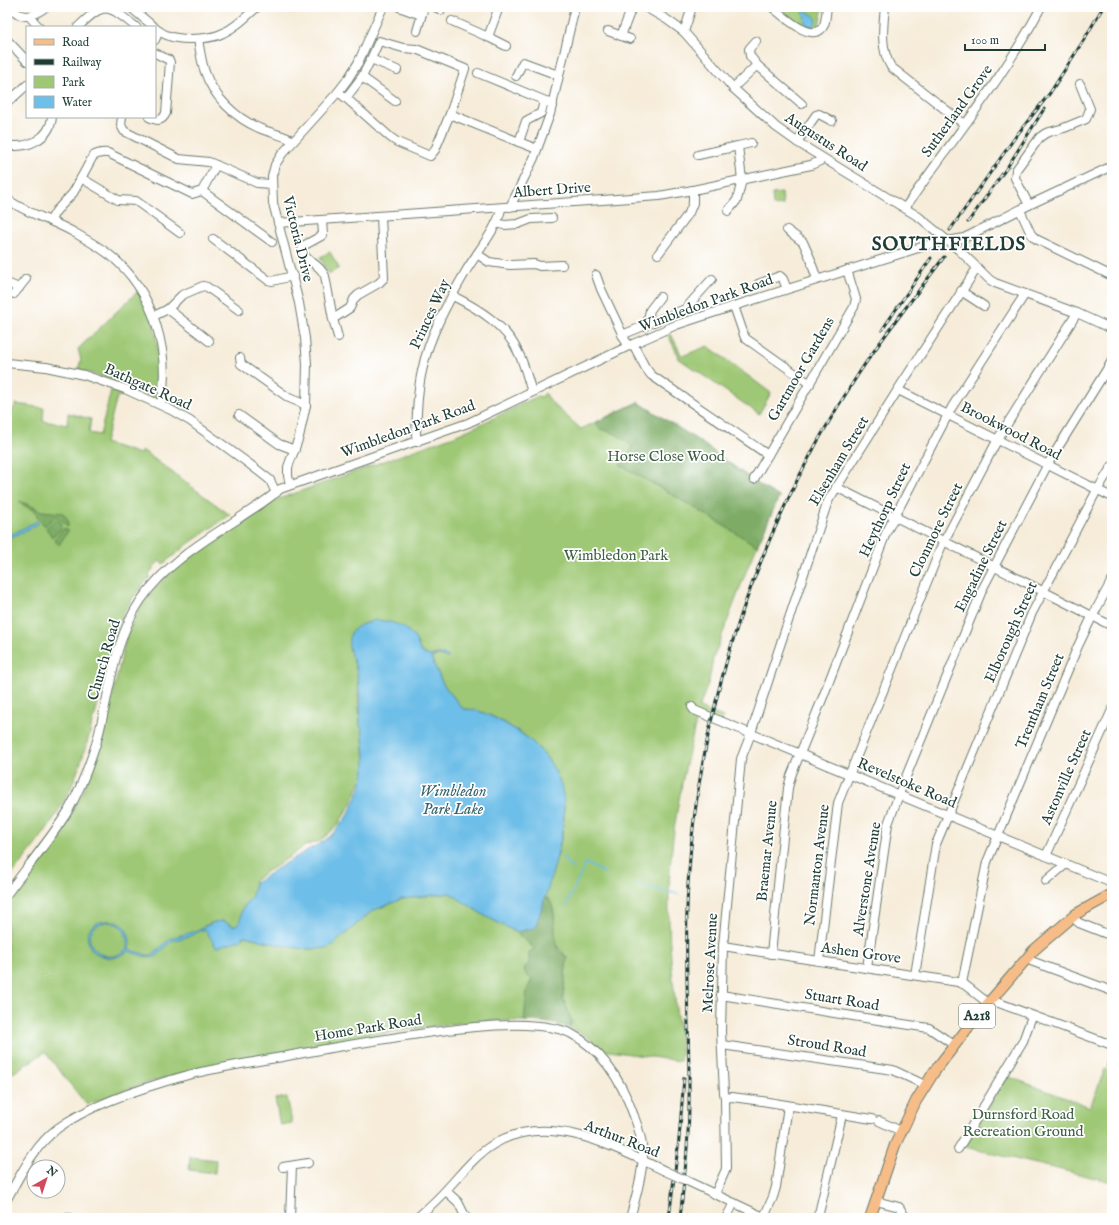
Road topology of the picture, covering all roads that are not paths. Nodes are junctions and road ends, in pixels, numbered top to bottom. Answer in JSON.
{"nodes":[{"id":1,"x":46,"y":7,"type":"edge"},
{"id":2,"x":256,"y":7,"type":"edge"},
{"id":3,"x":382,"y":7,"type":"edge"},
{"id":4,"x":399,"y":7,"type":"edge"},
{"id":5,"x":499,"y":7,"type":"edge"},
{"id":6,"x":575,"y":7,"type":"edge"},
{"id":7,"x":632,"y":7,"type":"edge"},
{"id":8,"x":646,"y":7,"type":"edge"},
{"id":9,"x":692,"y":7,"type":"edge"},
{"id":10,"x":772,"y":7,"type":"edge"},
{"id":11,"x":827,"y":7,"type":"edge"},
{"id":12,"x":885,"y":7,"type":"edge"},
{"id":13,"x":1041,"y":7,"type":"edge"},
{"id":14,"x":13,"y":8,"type":"edge"},
{"id":15,"x":135,"y":8,"type":"edge"},
{"id":16,"x":422,"y":11,"type":"edge"},
{"id":17,"x":29,"y":16,"type":"junction"},
{"id":18,"x":452,"y":21,"type":"dead end"},
{"id":19,"x":38,"y":26,"type":"edge"},
{"id":20,"x":80,"y":26,"type":"edge"},
{"id":21,"x":135,"y":26,"type":"edge"},
{"id":22,"x":153,"y":26,"type":"edge"},
{"id":23,"x":156,"y":29,"type":"edge"},
{"id":24,"x":372,"y":31,"type":"junction"},
{"id":25,"x":417,"y":31,"type":"dead end"},
{"id":26,"x":608,"y":31,"type":"dead end"},
{"id":27,"x":684,"y":32,"type":"junction"},
{"id":28,"x":621,"y":36,"type":"junction"},
{"id":29,"x":488,"y":37,"type":"junction"},
{"id":30,"x":198,"y":39,"type":"junction"},
{"id":31,"x":630,"y":39,"type":"dead end"},
{"id":32,"x":7,"y":40,"type":"edge"},
{"id":33,"x":379,"y":41,"type":"junction"},
{"id":34,"x":756,"y":41,"type":"dead end"},
{"id":35,"x":506,"y":46,"type":"dead end"},
{"id":36,"x":156,"y":54,"type":"edge"},
{"id":37,"x":371,"y":59,"type":"junction"},
{"id":38,"x":26,"y":60,"type":"edge"},
{"id":39,"x":757,"y":65,"type":"junction"},
{"id":40,"x":396,"y":70,"type":"dead end"},
{"id":41,"x":478,"y":73,"type":"dead end"},
{"id":42,"x":558,"y":75,"type":"junction"},
{"id":43,"x":516,"y":76,"type":"dead end"},
{"id":44,"x":362,"y":77,"type":"junction"},
{"id":45,"x":26,"y":86,"type":"edge"},
{"id":46,"x":733,"y":88,"type":"junction"},
{"id":47,"x":1079,"y":89,"type":"dead end"},
{"id":48,"x":338,"y":92,"type":"junction"},
{"id":49,"x":346,"y":98,"type":"junction"},
{"id":50,"x":544,"y":101,"type":"junction"},
{"id":51,"x":395,"y":102,"type":"dead end"},
{"id":52,"x":7,"y":103,"type":"edge"},
{"id":53,"x":553,"y":104,"type":"junction"},
{"id":54,"x":802,"y":104,"type":"dead end"},
{"id":55,"x":450,"y":114,"type":"junction"},
{"id":56,"x":52,"y":118,"type":"edge"},
{"id":57,"x":122,"y":118,"type":"edge"},
{"id":58,"x":150,"y":118,"type":"edge"},
{"id":59,"x":832,"y":121,"type":"dead end"},
{"id":60,"x":964,"y":124,"type":"junction"},
{"id":61,"x":293,"y":141,"type":"junction"},
{"id":62,"x":519,"y":142,"type":"junction"},
{"id":63,"x":797,"y":142,"type":"junction"},
{"id":64,"x":751,"y":143,"type":"dead end"},
{"id":65,"x":7,"y":145,"type":"edge"},
{"id":66,"x":738,"y":146,"type":"junction"},
{"id":67,"x":538,"y":149,"type":"junction"},
{"id":68,"x":698,"y":155,"type":"dead end"},
{"id":69,"x":822,"y":158,"type":"junction"},
{"id":70,"x":216,"y":164,"type":"junction"},
{"id":71,"x":1112,"y":166,"type":"edge"},
{"id":72,"x":81,"y":178,"type":"junction"},
{"id":73,"x":742,"y":180,"type":"junction"},
{"id":74,"x":271,"y":184,"type":"junction"},
{"id":75,"x":693,"y":190,"type":"junction"},
{"id":76,"x":202,"y":191,"type":"junction"},
{"id":77,"x":7,"y":199,"type":"edge"},
{"id":78,"x":1029,"y":205,"type":"junction"},
{"id":79,"x":510,"y":207,"type":"junction"},
{"id":80,"x":501,"y":208,"type":"junction"},
{"id":81,"x":905,"y":208,"type":"junction"},
{"id":82,"x":1020,"y":210,"type":"junction"},
{"id":83,"x":728,"y":211,"type":"dead end"},
{"id":84,"x":381,"y":216,"type":"junction"},
{"id":85,"x":552,"y":218,"type":"dead end"},
{"id":86,"x":322,"y":220,"type":"junction"},
{"id":87,"x":50,"y":221,"type":"junction"},
{"id":88,"x":278,"y":223,"type":"junction"},
{"id":89,"x":496,"y":223,"type":"junction"},
{"id":90,"x":787,"y":230,"type":"dead end"},
{"id":91,"x":180,"y":233,"type":"dead end"},
{"id":92,"x":213,"y":239,"type":"dead end"},
{"id":93,"x":948,"y":241,"type":"junction"},
{"id":94,"x":272,"y":242,"type":"dead end"},
{"id":95,"x":477,"y":254,"type":"junction"},
{"id":96,"x":658,"y":254,"type":"dead end"},
{"id":97,"x":562,"y":265,"type":"dead end"},
{"id":98,"x":977,"y":268,"type":"junction"},
{"id":99,"x":847,"y":270,"type":"junction"},
{"id":100,"x":596,"y":275,"type":"dead end"},
{"id":101,"x":293,"y":276,"type":"junction"},
{"id":102,"x":1112,"y":276,"type":"edge"},
{"id":103,"x":26,"y":279,"type":"dead end"},
{"id":104,"x":712,"y":279,"type":"dead end"},
{"id":105,"x":817,"y":279,"type":"junction"},
{"id":106,"x":7,"y":283,"type":"edge"},
{"id":107,"x":758,"y":284,"type":"dead end"},
{"id":108,"x":787,"y":289,"type":"junction"},
{"id":109,"x":961,"y":291,"type":"junction"},
{"id":110,"x":1025,"y":294,"type":"junction"},
{"id":111,"x":453,"y":296,"type":"junction"},
{"id":112,"x":660,"y":297,"type":"dead end"},
{"id":113,"x":734,"y":306,"type":"junction"},
{"id":114,"x":984,"y":306,"type":"dead end"},
{"id":115,"x":168,"y":309,"type":"junction"},
{"id":116,"x":240,"y":310,"type":"dead end"},
{"id":117,"x":1077,"y":313,"type":"junction"},
{"id":118,"x":154,"y":316,"type":"junction"},
{"id":119,"x":333,"y":319,"type":"junction"},
{"id":120,"x":647,"y":324,"type":"junction"},
{"id":121,"x":1112,"y":329,"type":"edge"},
{"id":122,"x":622,"y":335,"type":"junction"},
{"id":123,"x":338,"y":337,"type":"dead end"},
{"id":124,"x":209,"y":340,"type":"dead end"},
{"id":125,"x":631,"y":345,"type":"junction"},
{"id":126,"x":240,"y":358,"type":"dead end"},
{"id":127,"x":1112,"y":361,"type":"edge"},
{"id":128,"x":7,"y":363,"type":"edge"},
{"id":129,"x":810,"y":384,"type":"junction"},
{"id":130,"x":898,"y":390,"type":"junction"},
{"id":131,"x":532,"y":392,"type":"junction"},
{"id":132,"x":161,"y":405,"type":"junction"},
{"id":133,"x":306,"y":405,"type":"junction"},
{"id":134,"x":948,"y":414,"type":"junction"},
{"id":135,"x":239,"y":415,"type":"dead end"},
{"id":136,"x":998,"y":440,"type":"junction"},
{"id":137,"x":417,"y":442,"type":"junction"},
{"id":138,"x":295,"y":450,"type":"junction"},
{"id":139,"x":768,"y":455,"type":"junction"},
{"id":140,"x":1047,"y":465,"type":"junction"},
{"id":141,"x":1112,"y":466,"type":"edge"},
{"id":142,"x":754,"y":479,"type":"dead end"},
{"id":143,"x":290,"y":485,"type":"junction"},
{"id":144,"x":836,"y":487,"type":"junction"},
{"id":145,"x":1097,"y":490,"type":"junction"},
{"id":146,"x":276,"y":493,"type":"junction"},
{"id":147,"x":1112,"y":497,"type":"edge"},
{"id":148,"x":895,"y":517,"type":"junction"},
{"id":149,"x":944,"y":541,"type":"junction"},
{"id":150,"x":994,"y":567,"type":"junction"},
{"id":151,"x":1112,"y":580,"type":"edge"},
{"id":152,"x":1043,"y":591,"type":"junction"},
{"id":153,"x":1092,"y":616,"type":"junction"},
{"id":154,"x":1112,"y":626,"type":"edge"},
{"id":155,"x":692,"y":707,"type":"dead end"},
{"id":156,"x":1112,"y":710,"type":"edge"},
{"id":157,"x":751,"y":733,"type":"junction"},
{"id":158,"x":800,"y":753,"type":"junction"},
{"id":159,"x":849,"y":774,"type":"junction"},
{"id":160,"x":899,"y":794,"type":"junction"},
{"id":161,"x":948,"y":815,"type":"junction"},
{"id":162,"x":997,"y":836,"type":"junction"},
{"id":163,"x":1046,"y":856,"type":"junction"},
{"id":164,"x":1066,"y":864,"type":"junction"},
{"id":165,"x":1046,"y":881,"type":"dead end"},
{"id":166,"x":1112,"y":884,"type":"edge"},
{"id":167,"x":7,"y":894,"type":"edge"},
{"id":168,"x":1112,"y":894,"type":"edge"},
{"id":169,"x":1072,"y":917,"type":"junction"},
{"id":170,"x":1112,"y":936,"type":"edge"},
{"id":171,"x":723,"y":946,"type":"junction"},
{"id":172,"x":770,"y":954,"type":"junction"},
{"id":173,"x":1027,"y":958,"type":"junction"},
{"id":174,"x":819,"y":962,"type":"junction"},
{"id":175,"x":867,"y":968,"type":"junction"},
{"id":176,"x":915,"y":975,"type":"junction"},
{"id":177,"x":962,"y":983,"type":"junction"},
{"id":178,"x":1112,"y":991,"type":"edge"},
{"id":179,"x":721,"y":995,"type":"junction"},
{"id":180,"x":990,"y":1002,"type":"junction"},
{"id":181,"x":1032,"y":1016,"type":"junction"},
{"id":182,"x":722,"y":1045,"type":"junction"},
{"id":183,"x":954,"y":1045,"type":"junction"},
{"id":184,"x":1112,"y":1045,"type":"edge"},
{"id":185,"x":925,"y":1085,"type":"junction"},
{"id":186,"x":725,"y":1098,"type":"junction"},
{"id":187,"x":788,"y":1106,"type":"junction"},
{"id":188,"x":842,"y":1115,"type":"junction"},
{"id":189,"x":901,"y":1131,"type":"junction"},
{"id":190,"x":958,"y":1149,"type":"dead end"},
{"id":191,"x":642,"y":1161,"type":"junction"},
{"id":192,"x":308,"y":1163,"type":"dead end"},
{"id":193,"x":292,"y":1166,"type":"junction"},
{"id":194,"x":283,"y":1167,"type":"dead end"},
{"id":195,"x":446,"y":1191,"type":"junction"},
{"id":196,"x":715,"y":1194,"type":"junction"},
{"id":197,"x":7,"y":1199,"type":"edge"},
{"id":198,"x":876,"y":1201,"type":"junction"},
{"id":199,"x":734,"y":1203,"type":"junction"},
{"id":200,"x":765,"y":1217,"type":"edge"},
{"id":201,"x":64,"y":1218,"type":"edge"},
{"id":202,"x":70,"y":1218,"type":"edge"},
{"id":203,"x":290,"y":1218,"type":"edge"},
{"id":204,"x":417,"y":1218,"type":"edge"},
{"id":205,"x":466,"y":1218,"type":"edge"},
{"id":206,"x":630,"y":1218,"type":"edge"},
{"id":207,"x":726,"y":1218,"type":"edge"},
{"id":208,"x":817,"y":1218,"type":"edge"},
{"id":209,"x":870,"y":1218,"type":"edge"},
{"id":210,"x":906,"y":1218,"type":"edge"}],
"edges":[{"from":1,"to":17,"type":"street"},
{"from":2,"to":30,"type":"street"},
{"from":3,"to":24,"type":"street","name":"Victoria Drive"},
{"from":4,"to":16,"type":"street"},
{"from":5,"to":29,"type":"street"},
{"from":6,"to":42,"type":"street"},
{"from":7,"to":28,"type":"street"},
{"from":8,"to":27,"type":"street","name":"Augustus Road"},
{"from":9,"to":27,"type":"street"},
{"from":10,"to":11,"type":"street"},
{"from":12,"to":60,"type":"street"},
{"from":13,"to":60,"type":"street","name":"Sutherland Grove"},
{"from":14,"to":17,"type":"street"},
{"from":15,"to":22,"type":"street"},
{"from":16,"to":25,"type":"street"},
{"from":17,"to":19,"type":"street"},
{"from":18,"to":29,"type":"street"},
{"from":20,"to":21,"type":"street"},
{"from":23,"to":30,"type":"street"},
{"from":24,"to":33,"type":"street"},
{"from":24,"to":48,"type":"street","name":"Victoria Drive"},
{"from":26,"to":28,"type":"street"},
{"from":27,"to":46,"type":"street","name":"Augustus Road"},
{"from":28,"to":31,"type":"street"},
{"from":29,"to":35,"type":"street"},
{"from":30,"to":61,"type":"street"},
{"from":32,"to":38,"type":"street"},
{"from":33,"to":37,"type":"street"},
{"from":33,"to":55,"type":"street"},
{"from":34,"to":39,"type":"street"},
{"from":36,"to":58,"type":"street"},
{"from":37,"to":40,"type":"street"},
{"from":37,"to":44,"type":"street"},
{"from":39,"to":46,"type":"street"},
{"from":39,"to":54,"type":"street"},
{"from":41,"to":50,"type":"street"},
{"from":42,"to":43,"type":"street"},
{"from":42,"to":53,"type":"street"},
{"from":44,"to":49,"type":"street"},
{"from":44,"to":51,"type":"street"},
{"from":45,"to":52,"type":"street"},
{"from":46,"to":63,"type":"street","name":"Augustus Road"},
{"from":47,"to":78,"type":"street"},
{"from":48,"to":49,"type":"street"},
{"from":48,"to":61,"type":"street","name":"Victoria Drive"},
{"from":49,"to":55,"type":"street"},
{"from":50,"to":53,"type":"street"},
{"from":50,"to":62,"type":"street"},
{"from":53,"to":67,"type":"street"},
{"from":55,"to":62,"type":"street"},
{"from":56,"to":65,"type":"street"},
{"from":57,"to":70,"type":"street"},
{"from":59,"to":63,"type":"street"},
{"from":60,"to":81,"type":"street","name":"Sutherland Grove"},
{"from":61,"to":74,"type":"street","name":"Victoria Drive"},
{"from":62,"to":67,"type":"street"},
{"from":63,"to":69,"type":"street","name":"Augustus Road"},
{"from":64,"to":66,"type":"street"},
{"from":66,"to":68,"type":"street"},
{"from":66,"to":73,"type":"street"},
{"from":67,"to":79,"type":"street"},
{"from":69,"to":73,"type":"street","name":"Albert Drive"},
{"from":69,"to":81,"type":"street","name":"Augustus Road"},
{"from":70,"to":74,"type":"street"},
{"from":70,"to":76,"type":"street"},
{"from":71,"to":78,"type":"street","name":"Wimbledon Park Road"},
{"from":72,"to":76,"type":"street"},
{"from":72,"to":87,"type":"street"},
{"from":72,"to":91,"type":"street"},
{"from":73,"to":75,"type":"street","name":"Albert Drive"},
{"from":73,"to":83,"type":"street"},
{"from":74,"to":88,"type":"street","name":"Victoria Drive"},
{"from":75,"to":79,"type":"street","name":"Albert Drive"},
{"from":75,"to":96,"type":"street"},
{"from":76,"to":94,"type":"street"},
{"from":77,"to":87,"type":"street"},
{"from":78,"to":82,"type":"street","name":"Wimbledon Park Road"},
{"from":79,"to":80,"type":"street","name":"Albert Drive"},
{"from":80,"to":84,"type":"street","name":"Albert Drive"},
{"from":80,"to":89,"type":"street","name":"Princes Way"},
{"from":81,"to":93,"type":"street","name":"Augustus Road"},
{"from":82,"to":93,"type":"street","name":"Wimbledon Park Road"},
{"from":82,"to":102,"type":"street"},
{"from":84,"to":86,"type":"street","name":"Albert Drive"},
{"from":84,"to":119,"type":"street"},
{"from":85,"to":89,"type":"street"},
{"from":86,"to":88,"type":"street","name":"Albert Drive"},
{"from":86,"to":119,"type":"street"},
{"from":87,"to":118,"type":"street"},
{"from":88,"to":101,"type":"street","name":"Victoria Drive"},
{"from":89,"to":95,"type":"street","name":"Princes Way"},
{"from":90,"to":105,"type":"street"},
{"from":92,"to":101,"type":"street"},
{"from":93,"to":98,"type":"street","name":"Augustus Road"},
{"from":93,"to":99,"type":"street","name":"Wimbledon Park Road"},
{"from":95,"to":97,"type":"street"},
{"from":95,"to":111,"type":"street","name":"Princes Way"},
{"from":98,"to":109,"type":"street","name":"Elsenham Street"},
{"from":98,"to":110,"type":"street","name":"Augustus Road"},
{"from":99,"to":105,"type":"street","name":"Wimbledon Park Road"},
{"from":99,"to":129,"type":"street","name":"Gartmoor Gardens"},
{"from":100,"to":122,"type":"street"},
{"from":101,"to":133,"type":"street","name":"Victoria Drive"},
{"from":103,"to":106,"type":"street"},
{"from":104,"to":120,"type":"street"},
{"from":105,"to":108,"type":"street","name":"Wimbledon Park Road"},
{"from":107,"to":108,"type":"street"},
{"from":108,"to":113,"type":"street","name":"Wimbledon Park Road"},
{"from":109,"to":114,"type":"street"},
{"from":109,"to":130,"type":"street","name":"Elsenham Street"},
{"from":110,"to":117,"type":"street","name":"Augustus Road"},
{"from":110,"to":134,"type":"street","name":"Heythorp Street"},
{"from":111,"to":131,"type":"street"},
{"from":111,"to":137,"type":"street","name":"Princes Way"},
{"from":112,"to":120,"type":"street"},
{"from":113,"to":125,"type":"street","name":"Wimbledon Park Road"},
{"from":113,"to":129,"type":"street"},
{"from":115,"to":116,"type":"street"},
{"from":115,"to":118,"type":"street"},
{"from":115,"to":124,"type":"street"},
{"from":117,"to":121,"type":"street","name":"Augustus Road"},
{"from":117,"to":136,"type":"street","name":"Clonmore Street"},
{"from":118,"to":132,"type":"street"},
{"from":119,"to":123,"type":"street"},
{"from":120,"to":122,"type":"street"},
{"from":122,"to":125,"type":"street"},
{"from":125,"to":131,"type":"street","name":"Wimbledon Park Road"},
{"from":125,"to":139,"type":"street"},
{"from":126,"to":133,"type":"street"},
{"from":127,"to":140,"type":"street","name":"Engadine Street"},
{"from":128,"to":132,"type":"street","name":"Bathgate Road"},
{"from":129,"to":139,"type":"street","name":"Gartmoor Gardens"},
{"from":130,"to":134,"type":"street","name":"Brookwood Road"},
{"from":130,"to":144,"type":"street","name":"Elsenham Street"},
{"from":131,"to":137,"type":"street","name":"Wimbledon Park Road"},
{"from":132,"to":146,"type":"street","name":"Bathgate Road"},
{"from":133,"to":138,"type":"street","name":"Victoria Drive"},
{"from":134,"to":136,"type":"street","name":"Brookwood Road"},
{"from":134,"to":148,"type":"street","name":"Heythorp Street"},
{"from":135,"to":138,"type":"street"},
{"from":136,"to":140,"type":"street","name":"Brookwood Road"},
{"from":136,"to":149,"type":"street","name":"Clonmore Street"},
{"from":137,"to":143,"type":"street","name":"Wimbledon Park Road"},
{"from":138,"to":143,"type":"street","name":"Victoria Drive"},
{"from":139,"to":142,"type":"street","name":"Gartmoor Gardens"},
{"from":140,"to":145,"type":"street","name":"Brookwood Road"},
{"from":140,"to":150,"type":"street","name":"Engadine Street"},
{"from":141,"to":145,"type":"street","name":"Elborough Street"},
{"from":143,"to":146,"type":"street","name":"Church Road"},
{"from":144,"to":148,"type":"street"},
{"from":144,"to":157,"type":"street","name":"Elsenham Street"},
{"from":145,"to":147,"type":"street","name":"Brookwood Road"},
{"from":145,"to":152,"type":"street","name":"Elborough Street"},
{"from":146,"to":167,"type":"street","name":"Church Road"},
{"from":148,"to":149,"type":"street"},
{"from":148,"to":158,"type":"street","name":"Heythorp Street"},
{"from":149,"to":150,"type":"street"},
{"from":149,"to":159,"type":"street","name":"Clonmore Street"},
{"from":150,"to":152,"type":"street"},
{"from":150,"to":160,"type":"street","name":"Engadine Street"},
{"from":151,"to":153,"type":"street","name":"Trentham Street"},
{"from":152,"to":153,"type":"street"},
{"from":152,"to":161,"type":"street","name":"Elborough Street"},
{"from":153,"to":154,"type":"street"},
{"from":153,"to":162,"type":"street","name":"Trentham Street"},
{"from":155,"to":157,"type":"street","name":"Revelstoke Road"},
{"from":156,"to":163,"type":"street","name":"Astonville Street"},
{"from":157,"to":158,"type":"street","name":"Revelstoke Road"},
{"from":157,"to":171,"type":"street","name":"Melrose Avenue"},
{"from":158,"to":159,"type":"street","name":"Revelstoke Road"},
{"from":158,"to":172,"type":"street","name":"Braemar Avenue"},
{"from":159,"to":160,"type":"street","name":"Revelstoke Road"},
{"from":159,"to":174,"type":"street","name":"Normanton Avenue"},
{"from":160,"to":161,"type":"street","name":"Revelstoke Road"},
{"from":160,"to":175,"type":"street","name":"Alverstone Avenue"},
{"from":161,"to":162,"type":"street","name":"Revelstoke Road"},
{"from":161,"to":176,"type":"street","name":"Elborough Street"},
{"from":162,"to":163,"type":"street","name":"Revelstoke Road"},
{"from":162,"to":177,"type":"street","name":"Trentham Street"},
{"from":163,"to":164,"type":"street","name":"Revelstoke Road"},
{"from":164,"to":165,"type":"street"},
{"from":164,"to":166,"type":"street","name":"Revelstoke Road"},
{"from":168,"to":169,"type":"main road","number":"A218"},
{"from":169,"to":170,"type":"street"},
{"from":169,"to":173,"type":"main road","number":"A218"},
{"from":171,"to":172,"type":"street","name":"Ashen Grove"},
{"from":171,"to":179,"type":"street","name":"Melrose Avenue"},
{"from":172,"to":174,"type":"street","name":"Ashen Grove"},
{"from":173,"to":178,"type":"street"},
{"from":173,"to":180,"type":"main road","number":"A218"},
{"from":174,"to":175,"type":"street","name":"Ashen Grove"},
{"from":175,"to":176,"type":"street","name":"Ashen Grove"},
{"from":176,"to":177,"type":"street","name":"Ashen Grove"},
{"from":177,"to":180,"type":"street","name":"Ashen Grove"},
{"from":179,"to":182,"type":"street","name":"Melrose Avenue"},
{"from":179,"to":183,"type":"street","name":"Stuart Road"},
{"from":180,"to":181,"type":"street","name":"Ashen Grove"},
{"from":180,"to":183,"type":"main road","number":"A218"},
{"from":181,"to":184,"type":"street","name":"Ashen Grove"},
{"from":181,"to":190,"type":"street"},
{"from":182,"to":185,"type":"street","name":"Stroud Road"},
{"from":182,"to":186,"type":"street","name":"Melrose Avenue"},
{"from":183,"to":185,"type":"main road","number":"A218"},
{"from":185,"to":189,"type":"main road","number":"A218"},
{"from":186,"to":187,"type":"street"},
{"from":186,"to":196,"type":"street","name":"Melrose Avenue"},
{"from":187,"to":188,"type":"street"},
{"from":187,"to":200,"type":"street"},
{"from":188,"to":189,"type":"street"},
{"from":188,"to":208,"type":"street"},
{"from":189,"to":198,"type":"main road","number":"A218"},
{"from":191,"to":195,"type":"street","name":"Arthur Road"},
{"from":191,"to":196,"type":"street","name":"Arthur Road","bridge":true},
{"from":191,"to":197,"type":"street","name":"Home Park Road"},
{"from":191,"to":206,"type":"street","name":"Home Park Road"},
{"from":192,"to":193,"type":"street"},
{"from":193,"to":194,"type":"street"},
{"from":193,"to":203,"type":"street"},
{"from":195,"to":204,"type":"street","name":"Arthur Road"},
{"from":195,"to":205,"type":"street"},
{"from":196,"to":199,"type":"street","name":"Arthur Road"},
{"from":198,"to":209,"type":"main road","number":"A218"},
{"from":198,"to":210,"type":"street"},
{"from":199,"to":200,"type":"street","name":"Arthur Road"},
{"from":199,"to":207,"type":"street"},
{"from":201,"to":202,"type":"street"}]}
